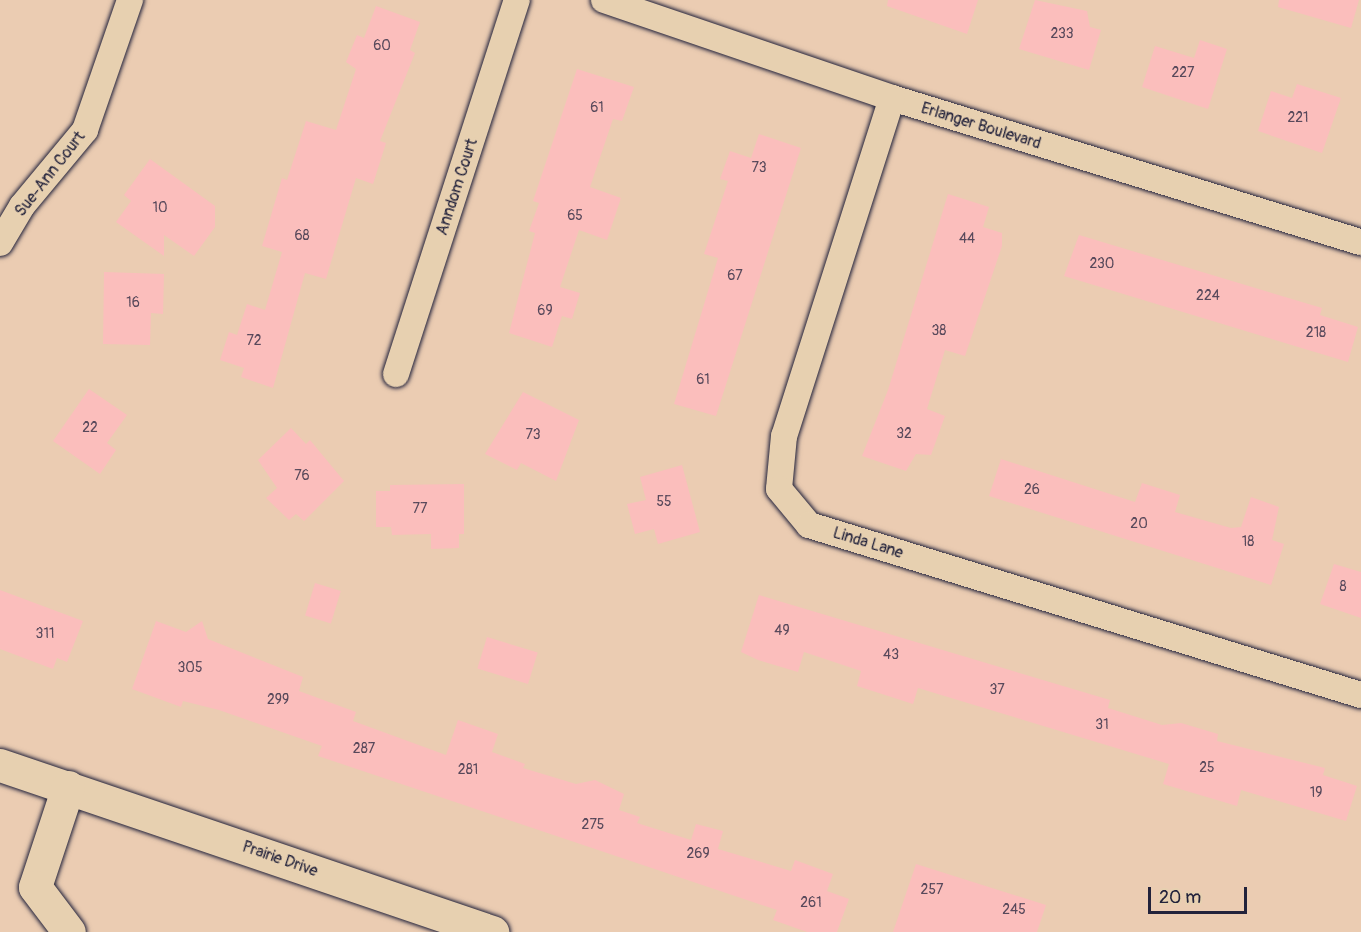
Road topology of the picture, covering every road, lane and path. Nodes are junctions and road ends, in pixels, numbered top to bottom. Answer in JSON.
{"nodes":[{"id":1,"x":130,"y":0,"type":"edge"},
{"id":2,"x":517,"y":0,"type":"edge"},
{"id":3,"x":604,"y":0,"type":"edge"},
{"id":4,"x":892,"y":98,"type":"junction"},
{"id":5,"x":1361,"y":242,"type":"edge"},
{"id":6,"x":0,"y":243,"type":"edge"},
{"id":7,"x":396,"y":374,"type":"dead end"},
{"id":8,"x":1361,"y":695,"type":"edge"},
{"id":9,"x":0,"y":765,"type":"edge"},
{"id":10,"x":68,"y":787,"type":"junction"},
{"id":11,"x":69,"y":932,"type":"edge"},
{"id":12,"x":492,"y":932,"type":"edge"}],
"edges":[{"from":1,"to":6,"type":"street","name":"Sue-Ann Court"},
{"from":2,"to":7,"type":"street","name":"Anndom Court"},
{"from":3,"to":4,"type":"street","name":"Erlanger Boulevard"},
{"from":4,"to":5,"type":"street","name":"Erlanger Boulevard"},
{"from":4,"to":8,"type":"street","name":"Linda Lane"},
{"from":9,"to":10,"type":"street","name":"Prairie Drive"},
{"from":10,"to":11,"type":"street"},
{"from":10,"to":12,"type":"street","name":"Prairie Drive"}]}
